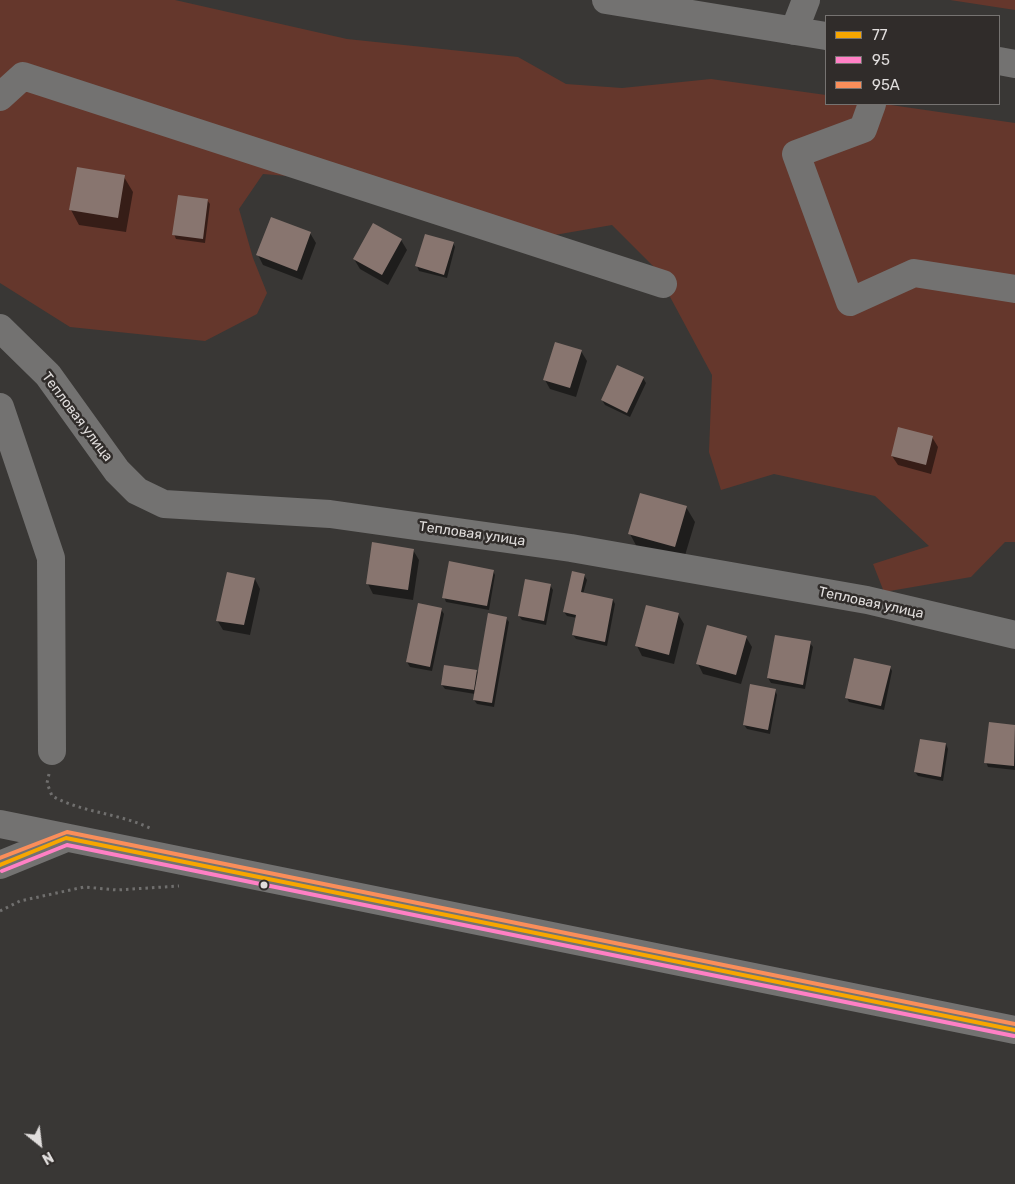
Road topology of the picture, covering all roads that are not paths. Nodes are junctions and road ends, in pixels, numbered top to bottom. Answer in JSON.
{"nodes":[{"id":1,"x":606,"y":0,"type":"edge"},
{"id":2,"x":806,"y":0,"type":"edge"},
{"id":3,"x":794,"y":31,"type":"junction"},
{"id":4,"x":825,"y":36,"type":"edge"},
{"id":5,"x":1000,"y":62,"type":"edge"},
{"id":6,"x":1015,"y":64,"type":"edge"},
{"id":7,"x":0,"y":98,"type":"edge"},
{"id":8,"x":872,"y":105,"type":"edge"},
{"id":9,"x":663,"y":284,"type":"dead end"},
{"id":10,"x":1015,"y":289,"type":"edge"},
{"id":11,"x":0,"y":328,"type":"edge"},
{"id":12,"x":0,"y":407,"type":"edge"},
{"id":13,"x":1015,"y":635,"type":"edge"},
{"id":14,"x":52,"y":751,"type":"road end"},
{"id":15,"x":0,"y":824,"type":"edge"},
{"id":16,"x":66,"y":838,"type":"junction"},
{"id":17,"x":0,"y":865,"type":"edge"},
{"id":18,"x":1015,"y":1030,"type":"edge"}],
"edges":[{"from":1,"to":3,"type":"street"},
{"from":2,"to":3,"type":"street"},
{"from":3,"to":4,"type":"street"},
{"from":5,"to":6,"type":"street"},
{"from":7,"to":9,"type":"street"},
{"from":8,"to":10,"type":"street"},
{"from":11,"to":13,"type":"street","name":"Тепловая улица"},
{"from":12,"to":14,"type":"street"},
{"from":15,"to":16,"type":"street"},
{"from":16,"to":17,"type":"street"},
{"from":16,"to":18,"type":"street"}]}
